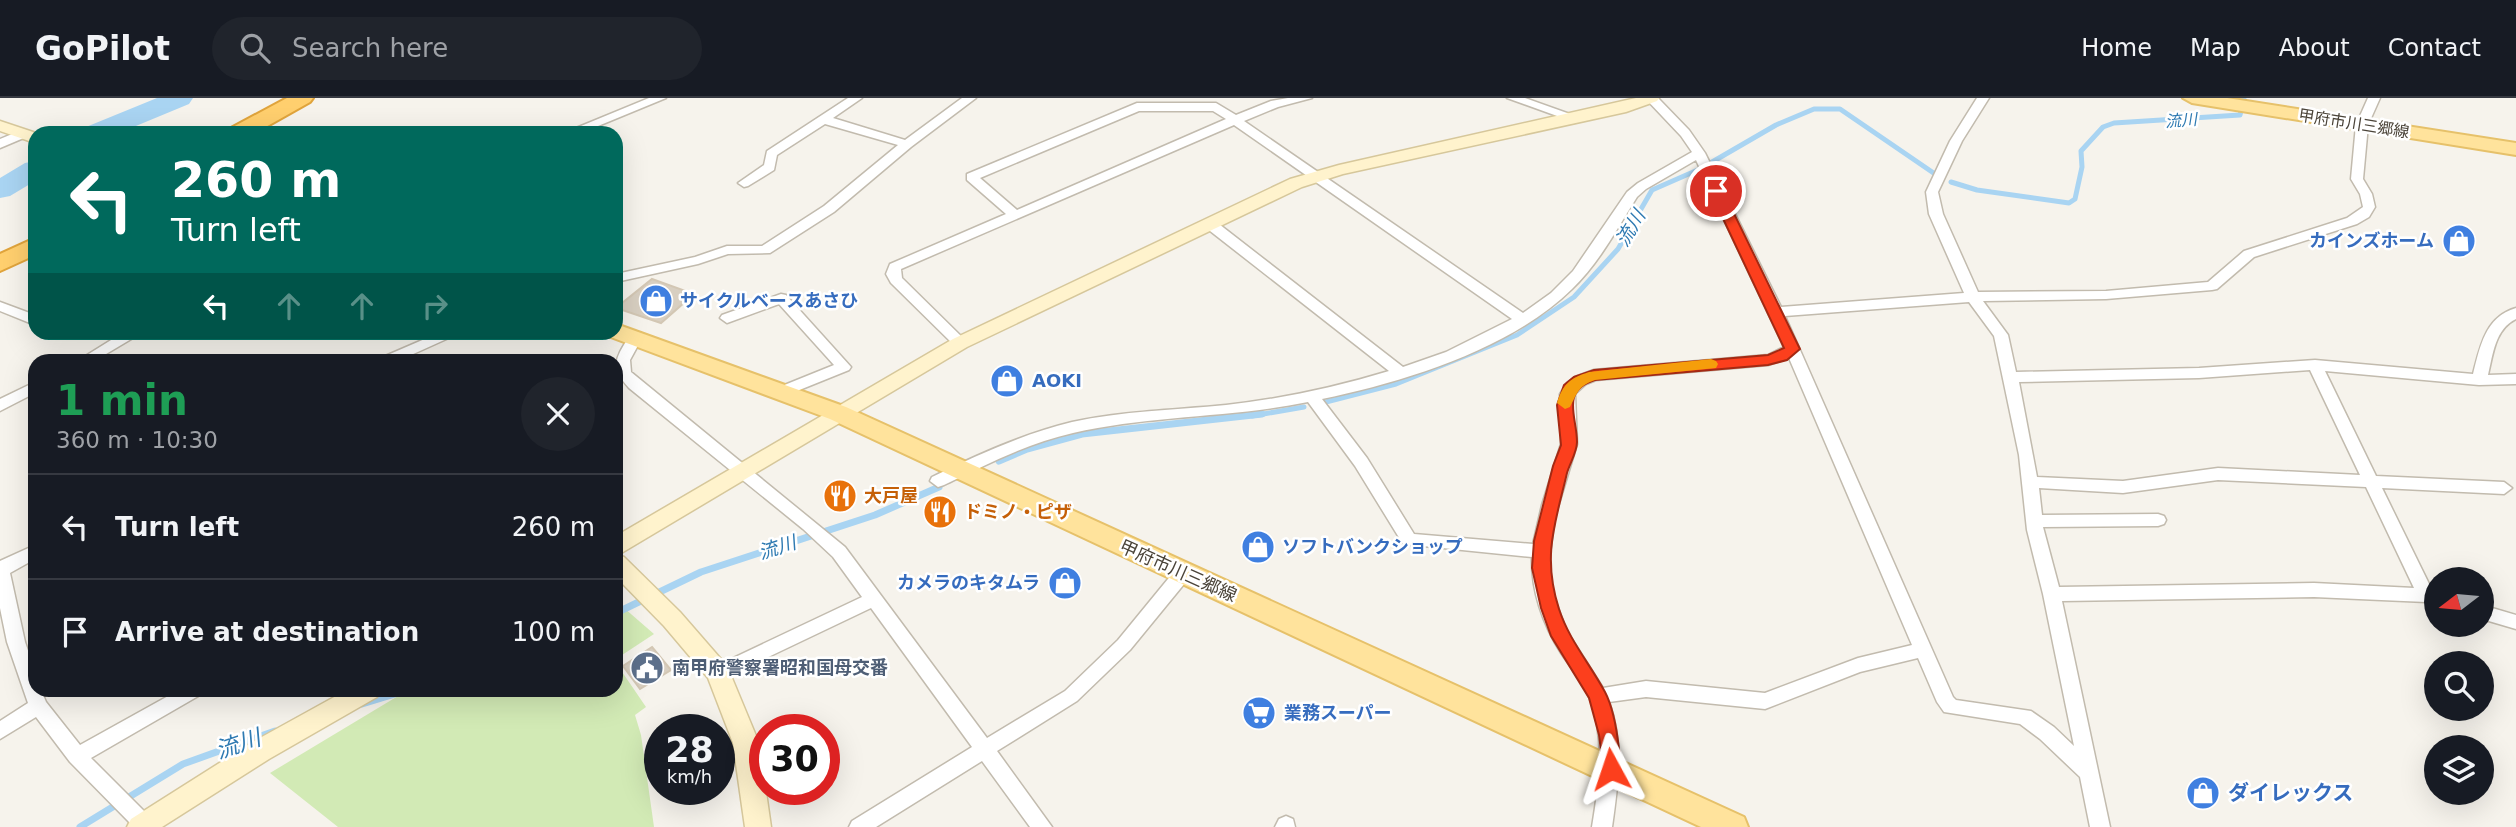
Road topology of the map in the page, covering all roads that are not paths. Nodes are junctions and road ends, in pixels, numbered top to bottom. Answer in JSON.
{"nodes":[{"id":1,"x":303,"y":98,"type":"edge"},
{"id":2,"x":325,"y":98,"type":"edge"},
{"id":3,"x":660,"y":98,"type":"edge"},
{"id":4,"x":856,"y":98,"type":"edge"},
{"id":5,"x":971,"y":98,"type":"edge"},
{"id":6,"x":1306,"y":98,"type":"edge"},
{"id":7,"x":1513,"y":98,"type":"edge"},
{"id":8,"x":1651,"y":98,"type":"edge"},
{"id":9,"x":1983,"y":98,"type":"edge"},
{"id":10,"x":2192,"y":98,"type":"edge"},
{"id":11,"x":2374,"y":98,"type":"edge"},
{"id":12,"x":1575,"y":118,"type":"junction"},
{"id":13,"x":827,"y":120,"type":"junction"},
{"id":14,"x":1235,"y":120,"type":"junction"},
{"id":15,"x":2362,"y":125,"type":"junction"},
{"id":16,"x":0,"y":126,"type":"edge"},
{"id":17,"x":252,"y":126,"type":"edge"},
{"id":18,"x":275,"y":126,"type":"edge"},
{"id":19,"x":588,"y":126,"type":"edge"},
{"id":20,"x":28,"y":136,"type":"edge"},
{"id":21,"x":0,"y":144,"type":"edge"},
{"id":22,"x":907,"y":144,"type":"junction"},
{"id":23,"x":2516,"y":149,"type":"edge"},
{"id":24,"x":1703,"y":162,"type":"junction"},
{"id":25,"x":1315,"y":176,"type":"junction"},
{"id":26,"x":744,"y":183,"type":"dead end"},
{"id":27,"x":1015,"y":215,"type":"junction"},
{"id":28,"x":1210,"y":224,"type":"junction"},
{"id":29,"x":28,"y":249,"type":"edge"},
{"id":30,"x":28,"y":262,"type":"edge"},
{"id":31,"x":0,"y":264,"type":"edge"},
{"id":32,"x":0,"y":276,"type":"edge"},
{"id":33,"x":623,"y":276,"type":"edge"},
{"id":34,"x":1973,"y":298,"type":"junction"},
{"id":35,"x":0,"y":306,"type":"edge"},
{"id":36,"x":1776,"y":312,"type":"junction"},
{"id":37,"x":2516,"y":313,"type":"edge"},
{"id":38,"x":28,"y":317,"type":"edge"},
{"id":39,"x":727,"y":318,"type":"dead end"},
{"id":40,"x":1522,"y":319,"type":"junction"},
{"id":41,"x":626,"y":335,"type":"edge"},
{"id":42,"x":122,"y":340,"type":"edge"},
{"id":43,"x":436,"y":340,"type":"edge"},
{"id":44,"x":960,"y":343,"type":"junction"},
{"id":45,"x":1792,"y":349,"type":"junction"},
{"id":46,"x":97,"y":354,"type":"edge"},
{"id":47,"x":402,"y":354,"type":"edge"},
{"id":48,"x":2315,"y":365,"type":"junction"},
{"id":49,"x":1399,"y":372,"type":"junction"},
{"id":50,"x":2010,"y":377,"type":"junction"},
{"id":51,"x":2516,"y":379,"type":"edge"},
{"id":52,"x":2479,"y":380,"type":"junction"},
{"id":53,"x":28,"y":391,"type":"edge"},
{"id":54,"x":782,"y":393,"type":"junction"},
{"id":55,"x":1312,"y":396,"type":"junction"},
{"id":56,"x":0,"y":406,"type":"edge"},
{"id":57,"x":838,"y":413,"type":"junction"},
{"id":58,"x":743,"y":471,"type":"junction"},
{"id":59,"x":948,"y":476,"type":"junction"},
{"id":60,"x":2030,"y":482,"type":"junction"},
{"id":61,"x":2370,"y":482,"type":"junction"},
{"id":62,"x":2504,"y":488,"type":"dead end"},
{"id":63,"x":2158,"y":520,"type":"dead end"},
{"id":64,"x":2034,"y":521,"type":"junction"},
{"id":65,"x":623,"y":543,"type":"edge"},
{"id":66,"x":1542,"y":551,"type":"junction"},
{"id":67,"x":28,"y":555,"type":"edge"},
{"id":68,"x":0,"y":569,"type":"edge"},
{"id":69,"x":623,"y":570,"type":"edge"},
{"id":70,"x":1183,"y":573,"type":"junction"},
{"id":71,"x":2424,"y":583,"type":"edge"},
{"id":72,"x":2052,"y":594,"type":"junction"},
{"id":73,"x":2424,"y":596,"type":"edge"},
{"id":74,"x":874,"y":599,"type":"junction"},
{"id":75,"x":2494,"y":616,"type":"edge"},
{"id":76,"x":2516,"y":622,"type":"edge"},
{"id":77,"x":1923,"y":650,"type":"junction"},
{"id":78,"x":718,"y":673,"type":"junction"},
{"id":79,"x":28,"y":677,"type":"edge"},
{"id":80,"x":1598,"y":696,"type":"junction"},
{"id":81,"x":35,"y":697,"type":"edge"},
{"id":82,"x":182,"y":697,"type":"edge"},
{"id":83,"x":356,"y":697,"type":"edge"},
{"id":84,"x":38,"y":706,"type":"junction"},
{"id":85,"x":0,"y":731,"type":"edge"},
{"id":86,"x":985,"y":751,"type":"junction"},
{"id":87,"x":77,"y":756,"type":"junction"},
{"id":88,"x":1611,"y":769,"type":"junction"},
{"id":89,"x":2087,"y":772,"type":"junction"},
{"id":90,"x":142,"y":825,"type":"edge"},
{"id":91,"x":758,"y":827,"type":"edge"},
{"id":92,"x":859,"y":827,"type":"edge"},
{"id":93,"x":1042,"y":827,"type":"edge"},
{"id":94,"x":1602,"y":827,"type":"edge"},
{"id":95,"x":1733,"y":827,"type":"edge"},
{"id":96,"x":2100,"y":827,"type":"edge"}],
"edges":[{"from":1,"to":17,"type":"highway"},
{"from":2,"to":18,"type":"highway"},
{"from":3,"to":19,"type":"street"},
{"from":4,"to":13,"type":"street"},
{"from":5,"to":22,"type":"street"},
{"from":6,"to":14,"type":"street"},
{"from":7,"to":12,"type":"street"},
{"from":8,"to":12,"type":"street"},
{"from":8,"to":24,"type":"street"},
{"from":9,"to":34,"type":"street"},
{"from":10,"to":15,"type":"main road","name":"甲府市川三郷線"},
{"from":11,"to":15,"type":"street"},
{"from":12,"to":25,"type":"street"},
{"from":13,"to":22,"type":"street"},
{"from":13,"to":26,"type":"street"},
{"from":14,"to":25,"type":"street"},
{"from":14,"to":27,"type":"street"},
{"from":14,"to":27,"type":"street"},
{"from":15,"to":23,"type":"main road","name":"甲府市川三郷線"},
{"from":15,"to":34,"type":"street"},
{"from":16,"to":20,"type":"street"},
{"from":20,"to":21,"type":"street"},
{"from":22,"to":33,"type":"street"},
{"from":24,"to":36,"type":"street"},
{"from":24,"to":40,"type":"street"},
{"from":25,"to":28,"type":"street"},
{"from":25,"to":40,"type":"street"},
{"from":27,"to":44,"type":"street"},
{"from":28,"to":44,"type":"street"},
{"from":28,"to":49,"type":"street"},
{"from":29,"to":31,"type":"highway"},
{"from":30,"to":32,"type":"highway"},
{"from":34,"to":36,"type":"street"},
{"from":34,"to":50,"type":"street"},
{"from":35,"to":38,"type":"street"},
{"from":36,"to":45,"type":"street"},
{"from":37,"to":52,"type":"street"},
{"from":39,"to":54,"type":"street"},
{"from":40,"to":49,"type":"street"},
{"from":41,"to":54,"type":"main road","name":"甲府市川三郷線"},
{"from":41,"to":58,"type":"street"},
{"from":42,"to":46,"type":"street"},
{"from":43,"to":47,"type":"street"},
{"from":44,"to":57,"type":"street"},
{"from":45,"to":66,"type":"street"},
{"from":45,"to":77,"type":"street"},
{"from":48,"to":50,"type":"street"},
{"from":48,"to":52,"type":"street"},
{"from":48,"to":61,"type":"street"},
{"from":49,"to":55,"type":"street"},
{"from":50,"to":60,"type":"street"},
{"from":51,"to":52,"type":"street"},
{"from":53,"to":56,"type":"street"},
{"from":54,"to":57,"type":"main road","name":"甲府市川三郷線"},
{"from":55,"to":59,"type":"street"},
{"from":55,"to":66,"type":"street"},
{"from":57,"to":58,"type":"street"},
{"from":57,"to":59,"type":"main road","name":"甲府市川三郷線"},
{"from":58,"to":65,"type":"street"},
{"from":58,"to":74,"type":"street"},
{"from":59,"to":70,"type":"main road","name":"甲府市川三郷線"},
{"from":60,"to":61,"type":"street"},
{"from":60,"to":64,"type":"street"},
{"from":61,"to":62,"type":"street"},
{"from":61,"to":71,"type":"street"},
{"from":63,"to":64,"type":"street"},
{"from":64,"to":72,"type":"street"},
{"from":66,"to":80,"type":"street"},
{"from":67,"to":68,"type":"street"},
{"from":68,"to":79,"type":"street"},
{"from":69,"to":78,"type":"street"},
{"from":70,"to":86,"type":"street"},
{"from":70,"to":88,"type":"main road","name":"甲府市川三郷線"},
{"from":72,"to":73,"type":"street"},
{"from":72,"to":89,"type":"street"},
{"from":74,"to":78,"type":"street"},
{"from":74,"to":86,"type":"street"},
{"from":75,"to":76,"type":"street"},
{"from":77,"to":80,"type":"street"},
{"from":77,"to":89,"type":"street"},
{"from":78,"to":91,"type":"street"},
{"from":80,"to":88,"type":"street"},
{"from":81,"to":84,"type":"street"},
{"from":82,"to":87,"type":"street"},
{"from":83,"to":90,"type":"street"},
{"from":84,"to":85,"type":"street"},
{"from":84,"to":87,"type":"street"},
{"from":86,"to":92,"type":"street"},
{"from":86,"to":93,"type":"street"},
{"from":87,"to":90,"type":"street"},
{"from":88,"to":94,"type":"street"},
{"from":88,"to":95,"type":"main road","name":"甲府市川三郷線"},
{"from":89,"to":96,"type":"street"}]}
